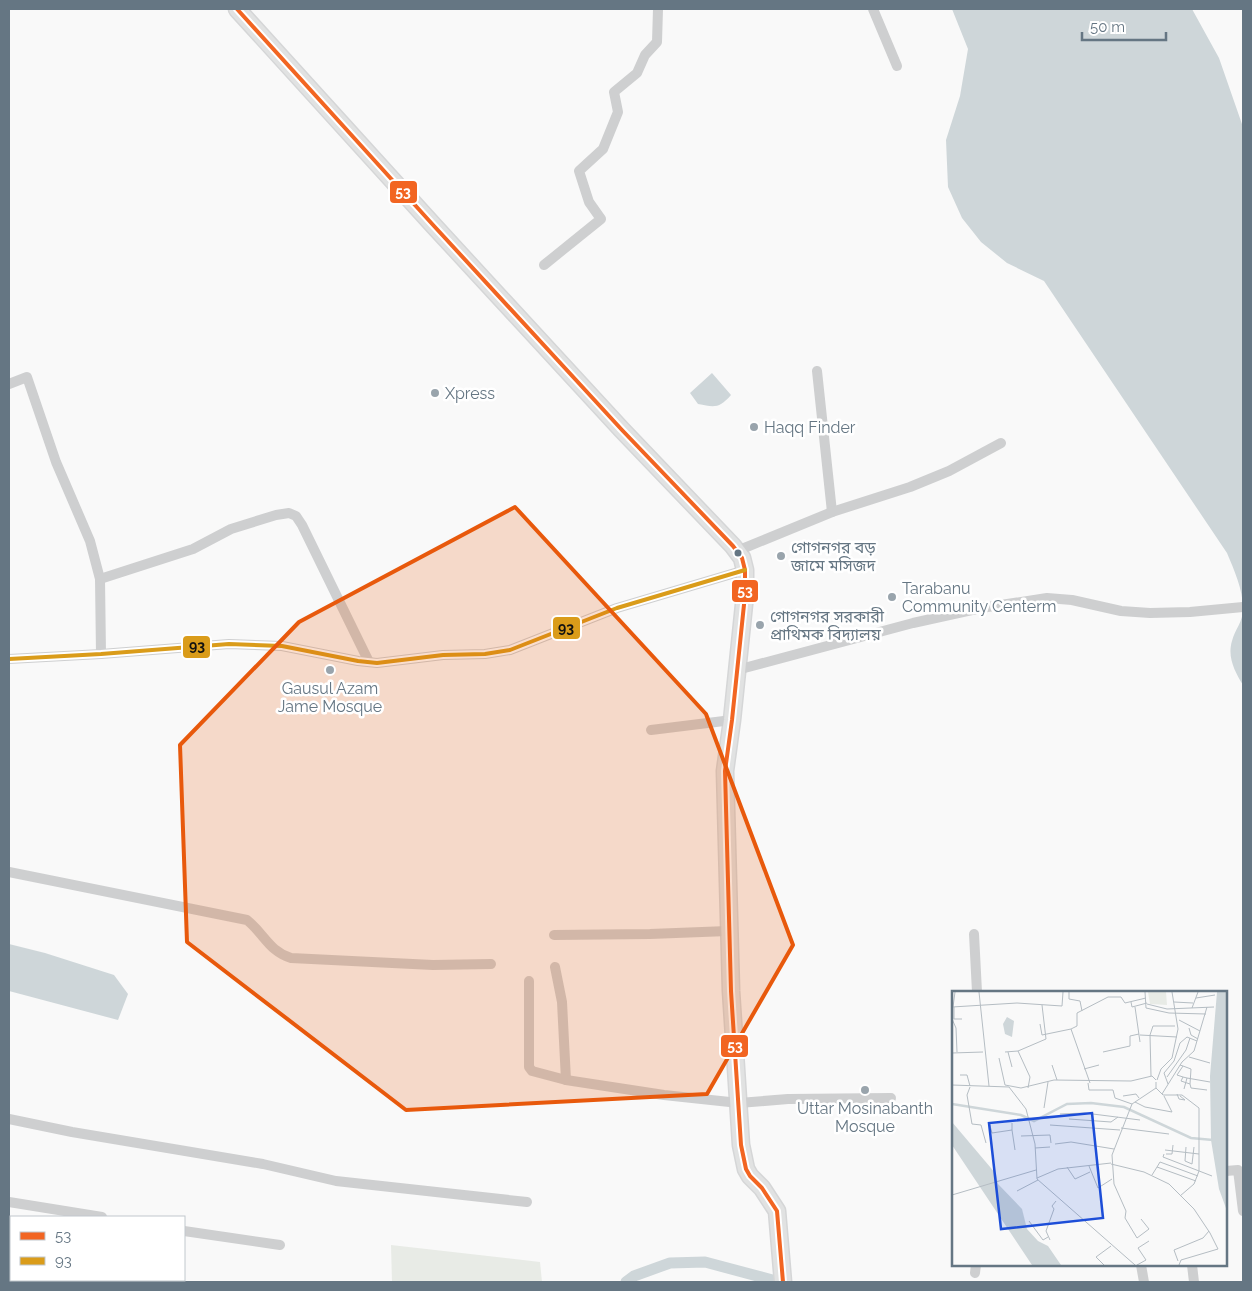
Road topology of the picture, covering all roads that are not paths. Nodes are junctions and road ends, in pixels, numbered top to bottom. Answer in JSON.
{"nodes":[{"id":1,"x":238,"y":9,"type":"edge"},
{"id":2,"x":658,"y":9,"type":"edge"},
{"id":3,"x":874,"y":9,"type":"edge"},
{"id":4,"x":897,"y":66,"type":"dead end"},
{"id":5,"x":544,"y":265,"type":"dead end"},
{"id":6,"x":817,"y":371,"type":"dead end"},
{"id":7,"x":9,"y":384,"type":"edge"},
{"id":8,"x":1001,"y":443,"type":"dead end"},
{"id":9,"x":832,"y":512,"type":"junction"},
{"id":10,"x":737,"y":551,"type":"junction"},
{"id":11,"x":746,"y":570,"type":"junction"},
{"id":12,"x":100,"y":579,"type":"junction"},
{"id":13,"x":1243,"y":607,"type":"edge"},
{"id":14,"x":101,"y":654,"type":"junction"},
{"id":15,"x":9,"y":660,"type":"edge"},
{"id":16,"x":369,"y":662,"type":"junction"},
{"id":17,"x":737,"y":670,"type":"junction"},
{"id":18,"x":732,"y":720,"type":"junction"},
{"id":19,"x":650,"y":730,"type":"dead end"},
{"id":20,"x":9,"y":872,"type":"edge"},
{"id":21,"x":728,"y":931,"type":"junction"},
{"id":22,"x":974,"y":934,"type":"dead end"},
{"id":23,"x":554,"y":935,"type":"dead end"},
{"id":24,"x":491,"y":964,"type":"dead end"},
{"id":25,"x":555,"y":967,"type":"dead end"},
{"id":26,"x":529,"y":981,"type":"dead end"},
{"id":27,"x":977,"y":991,"type":"edge"},
{"id":28,"x":566,"y":1080,"type":"junction"},
{"id":29,"x":891,"y":1098,"type":"dead end"},
{"id":30,"x":739,"y":1103,"type":"junction"},
{"id":31,"x":9,"y":1119,"type":"edge"},
{"id":32,"x":1240,"y":1169,"type":"edge"},
{"id":33,"x":1227,"y":1171,"type":"edge"},
{"id":34,"x":9,"y":1202,"type":"edge"},
{"id":35,"x":527,"y":1202,"type":"dead end"},
{"id":36,"x":1243,"y":1211,"type":"edge"},
{"id":37,"x":96,"y":1216,"type":"edge"},
{"id":38,"x":185,"y":1231,"type":"edge"},
{"id":39,"x":280,"y":1244,"type":"dead end"},
{"id":40,"x":1141,"y":1266,"type":"edge"},
{"id":41,"x":1192,"y":1266,"type":"edge"},
{"id":42,"x":783,"y":1282,"type":"edge"},
{"id":43,"x":1144,"y":1282,"type":"edge"},
{"id":44,"x":1194,"y":1282,"type":"edge"}],
"edges":[{"from":1,"to":10,"type":"main road"},
{"from":2,"to":5,"type":"street"},
{"from":3,"to":4,"type":"street"},
{"from":6,"to":9,"type":"street"},
{"from":7,"to":12,"type":"street"},
{"from":8,"to":9,"type":"street"},
{"from":9,"to":10,"type":"street"},
{"from":10,"to":11,"type":"main road"},
{"from":11,"to":16,"type":"street"},
{"from":11,"to":17,"type":"main road"},
{"from":12,"to":14,"type":"street"},
{"from":12,"to":16,"type":"street"},
{"from":13,"to":17,"type":"street"},
{"from":14,"to":15,"type":"street"},
{"from":14,"to":16,"type":"street"},
{"from":17,"to":18,"type":"main road"},
{"from":18,"to":19,"type":"street"},
{"from":18,"to":21,"type":"main road"},
{"from":20,"to":24,"type":"street"},
{"from":21,"to":23,"type":"street"},
{"from":21,"to":30,"type":"main road"},
{"from":22,"to":27,"type":"street"},
{"from":25,"to":28,"type":"street"},
{"from":26,"to":28,"type":"street"},
{"from":28,"to":30,"type":"street"},
{"from":29,"to":30,"type":"street"},
{"from":30,"to":42,"type":"main road"},
{"from":31,"to":35,"type":"street"},
{"from":32,"to":33,"type":"street"},
{"from":32,"to":36,"type":"street"},
{"from":34,"to":37,"type":"street"},
{"from":38,"to":39,"type":"street"},
{"from":40,"to":43,"type":"street"},
{"from":41,"to":44,"type":"street"}]}
